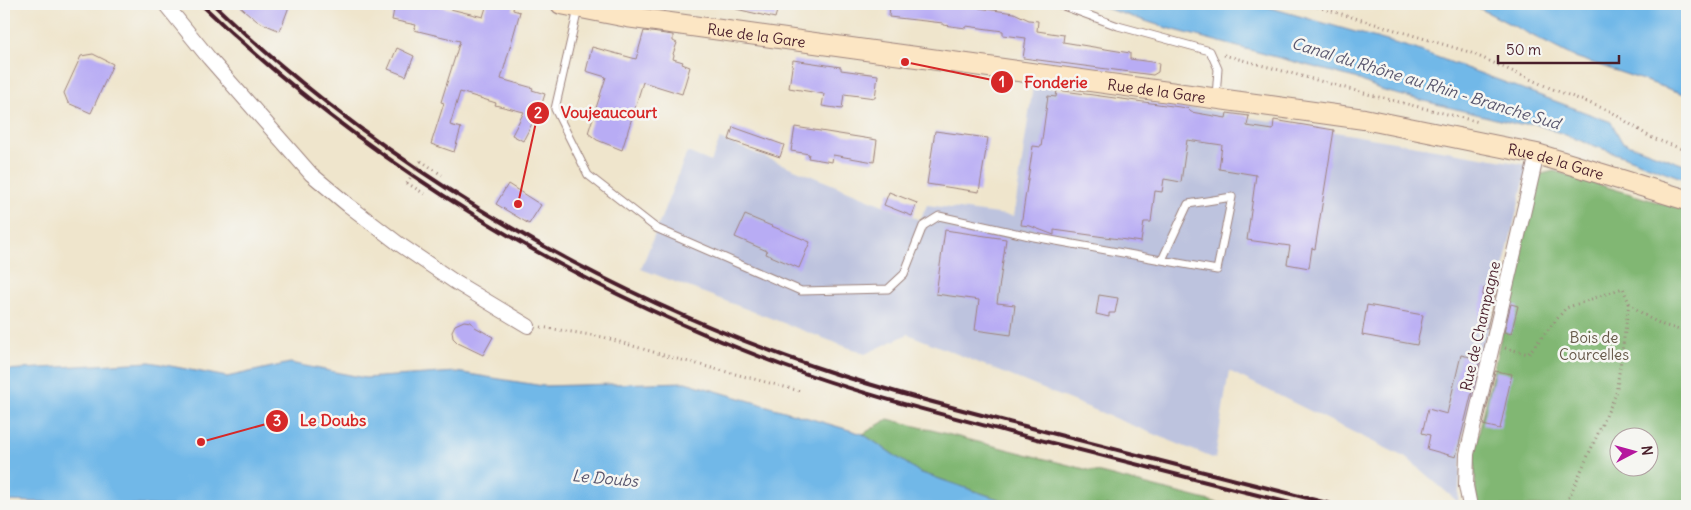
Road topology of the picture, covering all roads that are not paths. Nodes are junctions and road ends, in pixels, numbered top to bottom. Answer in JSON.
{"nodes":[{"id":1,"x":165,"y":4,"type":"edge"},
{"id":2,"x":1058,"y":4,"type":"edge"},
{"id":3,"x":569,"y":6,"type":"edge"},
{"id":4,"x":1216,"y":99,"type":"junction"},
{"id":5,"x":1537,"y":154,"type":"junction"},
{"id":6,"x":1687,"y":200,"type":"edge"},
{"id":7,"x":1162,"y":260,"type":"junction"},
{"id":8,"x":528,"y":326,"type":"road end"},
{"id":9,"x":1470,"y":506,"type":"edge"}],
"edges":[{"from":1,"to":8,"type":"street"},
{"from":2,"to":4,"type":"lane"},
{"from":3,"to":4,"type":"main road","name":"Rue de la Gare"},
{"from":3,"to":7,"type":"lane"},
{"from":4,"to":5,"type":"main road","name":"Rue de la Gare"},
{"from":5,"to":6,"type":"main road","name":"Rue de la Gare"},
{"from":5,"to":9,"type":"street","name":"Rue de Champagne"},
{"from":7,"to":7,"type":"lane"}]}
